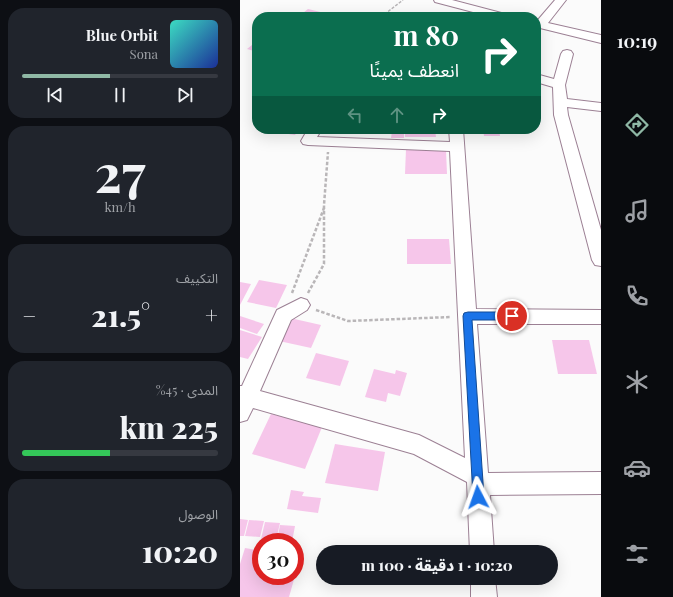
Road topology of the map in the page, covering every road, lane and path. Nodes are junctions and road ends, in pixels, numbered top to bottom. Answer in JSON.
{"nodes":[{"id":1,"x":403,"y":0,"type":"edge"},
{"id":2,"x":439,"y":0,"type":"edge"},
{"id":3,"x":561,"y":0,"type":"edge"},
{"id":4,"x":387,"y":12,"type":"edge"},
{"id":5,"x":486,"y":12,"type":"edge"},
{"id":6,"x":541,"y":21,"type":"edge"},
{"id":7,"x":541,"y":25,"type":"edge"},
{"id":8,"x":601,"y":39,"type":"edge"},
{"id":9,"x":567,"y":54,"type":"dead end"},
{"id":10,"x":541,"y":80,"type":"edge"},
{"id":11,"x":559,"y":85,"type":"junction"},
{"id":12,"x":559,"y":102,"type":"junction"},
{"id":13,"x":601,"y":107,"type":"edge"},
{"id":14,"x":312,"y":134,"type":"edge"},
{"id":15,"x":457,"y":138,"type":"edge"},
{"id":16,"x":329,"y":142,"type":"junction"},
{"id":17,"x":324,"y":205,"type":"junction"},
{"id":18,"x":601,"y":260,"type":"edge"},
{"id":19,"x":301,"y":304,"type":"junction"},
{"id":20,"x":284,"y":315,"type":"junction"},
{"id":21,"x":468,"y":316,"type":"junction"},
{"id":22,"x":601,"y":317,"type":"edge"},
{"id":23,"x":242,"y":402,"type":"edge"},
{"id":24,"x":477,"y":480,"type":"junction"},
{"id":25,"x":601,"y":483,"type":"edge"},
{"id":26,"x":482,"y":545,"type":"edge"},
{"id":27,"x":483,"y":585,"type":"edge"},
{"id":28,"x":484,"y":597,"type":"edge"}],
"edges":[{"from":1,"to":4,"type":"path"},
{"from":2,"to":5,"type":"street"},
{"from":3,"to":6,"type":"street"},
{"from":7,"to":8,"type":"street"},
{"from":9,"to":11,"type":"street"},
{"from":10,"to":11,"type":"street"},
{"from":11,"to":12,"type":"street"},
{"from":12,"to":13,"type":"street"},
{"from":12,"to":18,"type":"street"},
{"from":14,"to":16,"type":"street"},
{"from":15,"to":16,"type":"street"},
{"from":15,"to":21,"type":"street"},
{"from":16,"to":17,"type":"path"},
{"from":17,"to":19,"type":"path"},
{"from":17,"to":20,"type":"path"},
{"from":19,"to":20,"type":"street"},
{"from":19,"to":21,"type":"path"},
{"from":20,"to":23,"type":"street"},
{"from":21,"to":22,"type":"street"},
{"from":21,"to":24,"type":"street"},
{"from":23,"to":24,"type":"street"},
{"from":24,"to":25,"type":"street"},
{"from":24,"to":26,"type":"street"},
{"from":27,"to":28,"type":"street"}]}
